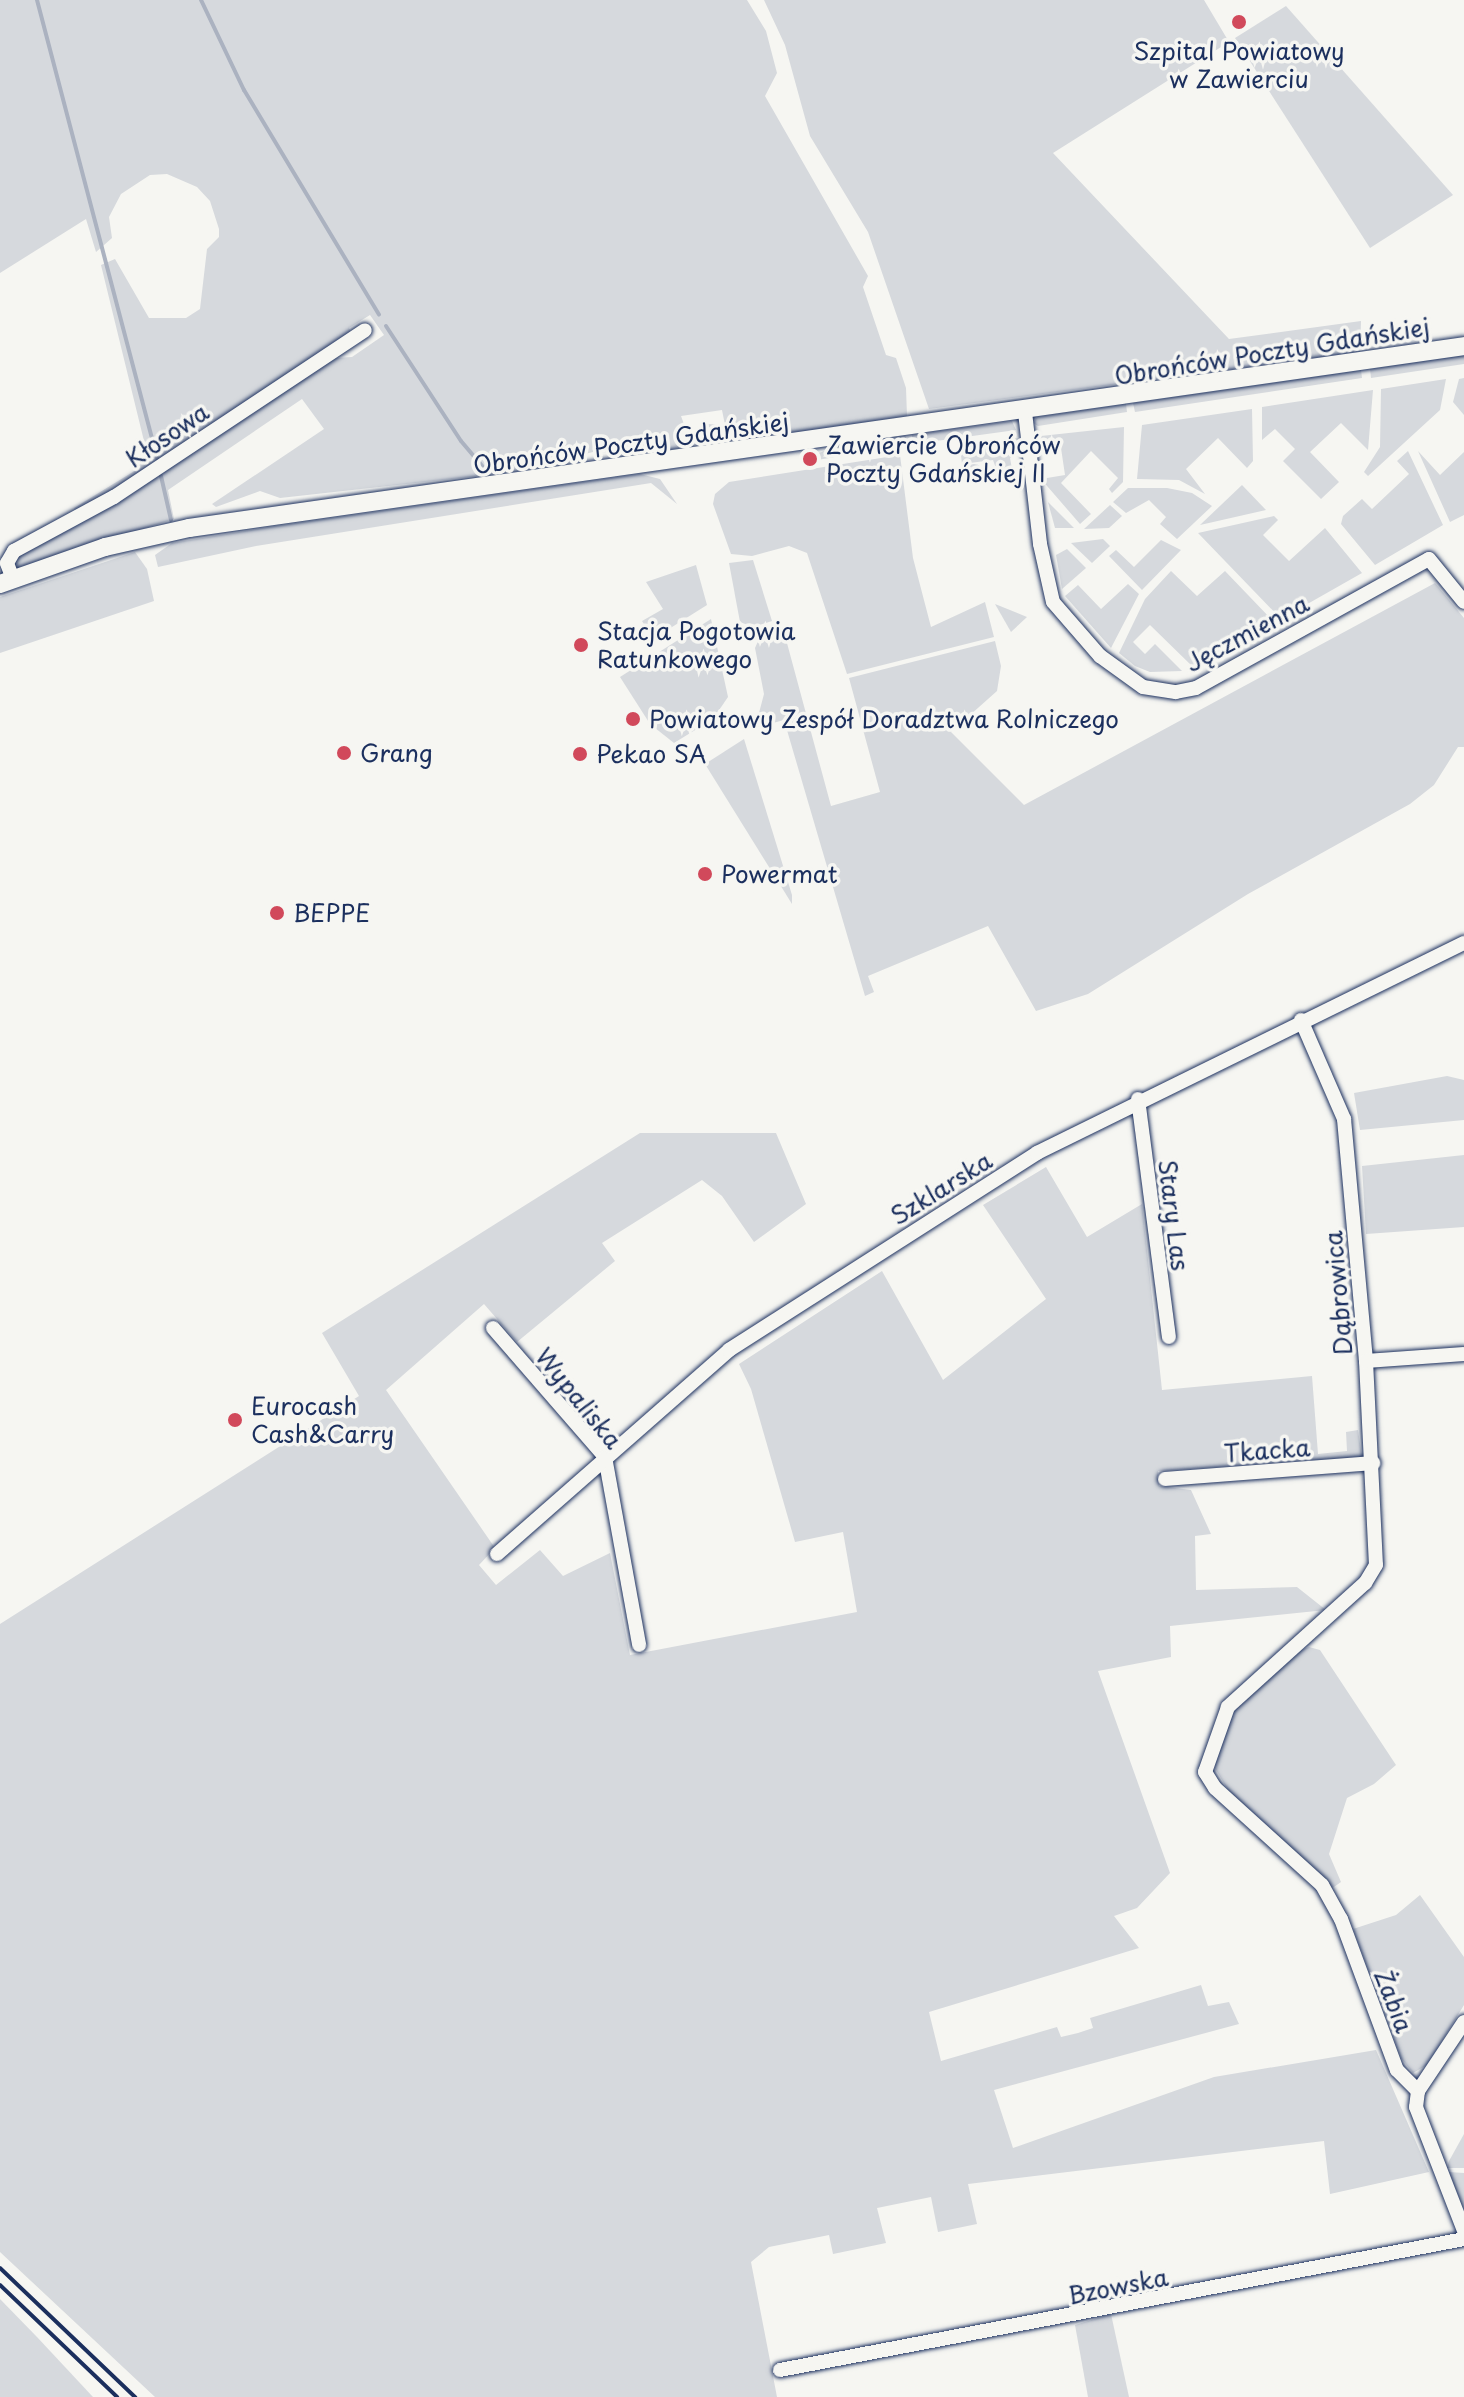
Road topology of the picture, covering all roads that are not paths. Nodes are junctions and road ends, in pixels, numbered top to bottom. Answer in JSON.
{"nodes":[{"id":1,"x":365,"y":330,"type":"dead end"},
{"id":2,"x":1464,"y":346,"type":"edge"},
{"id":3,"x":1025,"y":412,"type":"junction"},
{"id":4,"x":7,"y":581,"type":"edge"},
{"id":5,"x":1464,"y":602,"type":"edge"},
{"id":6,"x":1464,"y":943,"type":"edge"},
{"id":7,"x":1301,"y":1020,"type":"junction"},
{"id":8,"x":1138,"y":1099,"type":"junction"},
{"id":9,"x":493,"y":1328,"type":"dead end"},
{"id":10,"x":1169,"y":1337,"type":"dead end"},
{"id":11,"x":1464,"y":1354,"type":"edge"},
{"id":12,"x":1366,"y":1361,"type":"junction"},
{"id":13,"x":605,"y":1457,"type":"junction"},
{"id":14,"x":1373,"y":1463,"type":"junction"},
{"id":15,"x":1165,"y":1479,"type":"dead end"},
{"id":16,"x":497,"y":1554,"type":"dead end"},
{"id":17,"x":1371,"y":1575,"type":"joint"},
{"id":18,"x":639,"y":1645,"type":"dead end"},
{"id":19,"x":1464,"y":2022,"type":"edge"},
{"id":20,"x":1418,"y":2091,"type":"junction"},
{"id":21,"x":1464,"y":2231,"type":"edge"},
{"id":22,"x":1464,"y":2239,"type":"edge"},
{"id":23,"x":780,"y":2370,"type":"dead end"}],
"edges":[{"from":1,"to":4,"type":"street","name":"Kłosowa"},
{"from":2,"to":3,"type":"street","name":"Obrońców Poczty Gdańskiej"},
{"from":3,"to":4,"type":"street","name":"Obrońców Poczty Gdańskiej"},
{"from":3,"to":5,"type":"street","name":"Jęczmienna"},
{"from":6,"to":7,"type":"street","name":"Szklarska"},
{"from":7,"to":8,"type":"street","name":"Szklarska"},
{"from":7,"to":12,"type":"street","name":"Dąbrowica"},
{"from":8,"to":10,"type":"street","name":"Stary Las"},
{"from":8,"to":13,"type":"street","name":"Szklarska"},
{"from":9,"to":13,"type":"street","name":"Wypaliska"},
{"from":11,"to":12,"type":"street"},
{"from":12,"to":14,"type":"street","name":"Dąbrowica"},
{"from":13,"to":16,"type":"street","name":"Szklarska"},
{"from":13,"to":18,"type":"street","name":"Wypaliska"},
{"from":14,"to":15,"type":"street","name":"Tkacka"},
{"from":14,"to":17,"type":"street","name":"Dąbrowica"},
{"from":17,"to":20,"type":"street","name":"Żabia"},
{"from":19,"to":20,"type":"street","name":"Żabia"},
{"from":20,"to":21,"type":"street"},
{"from":22,"to":23,"type":"street","name":"Bzowska"}]}
